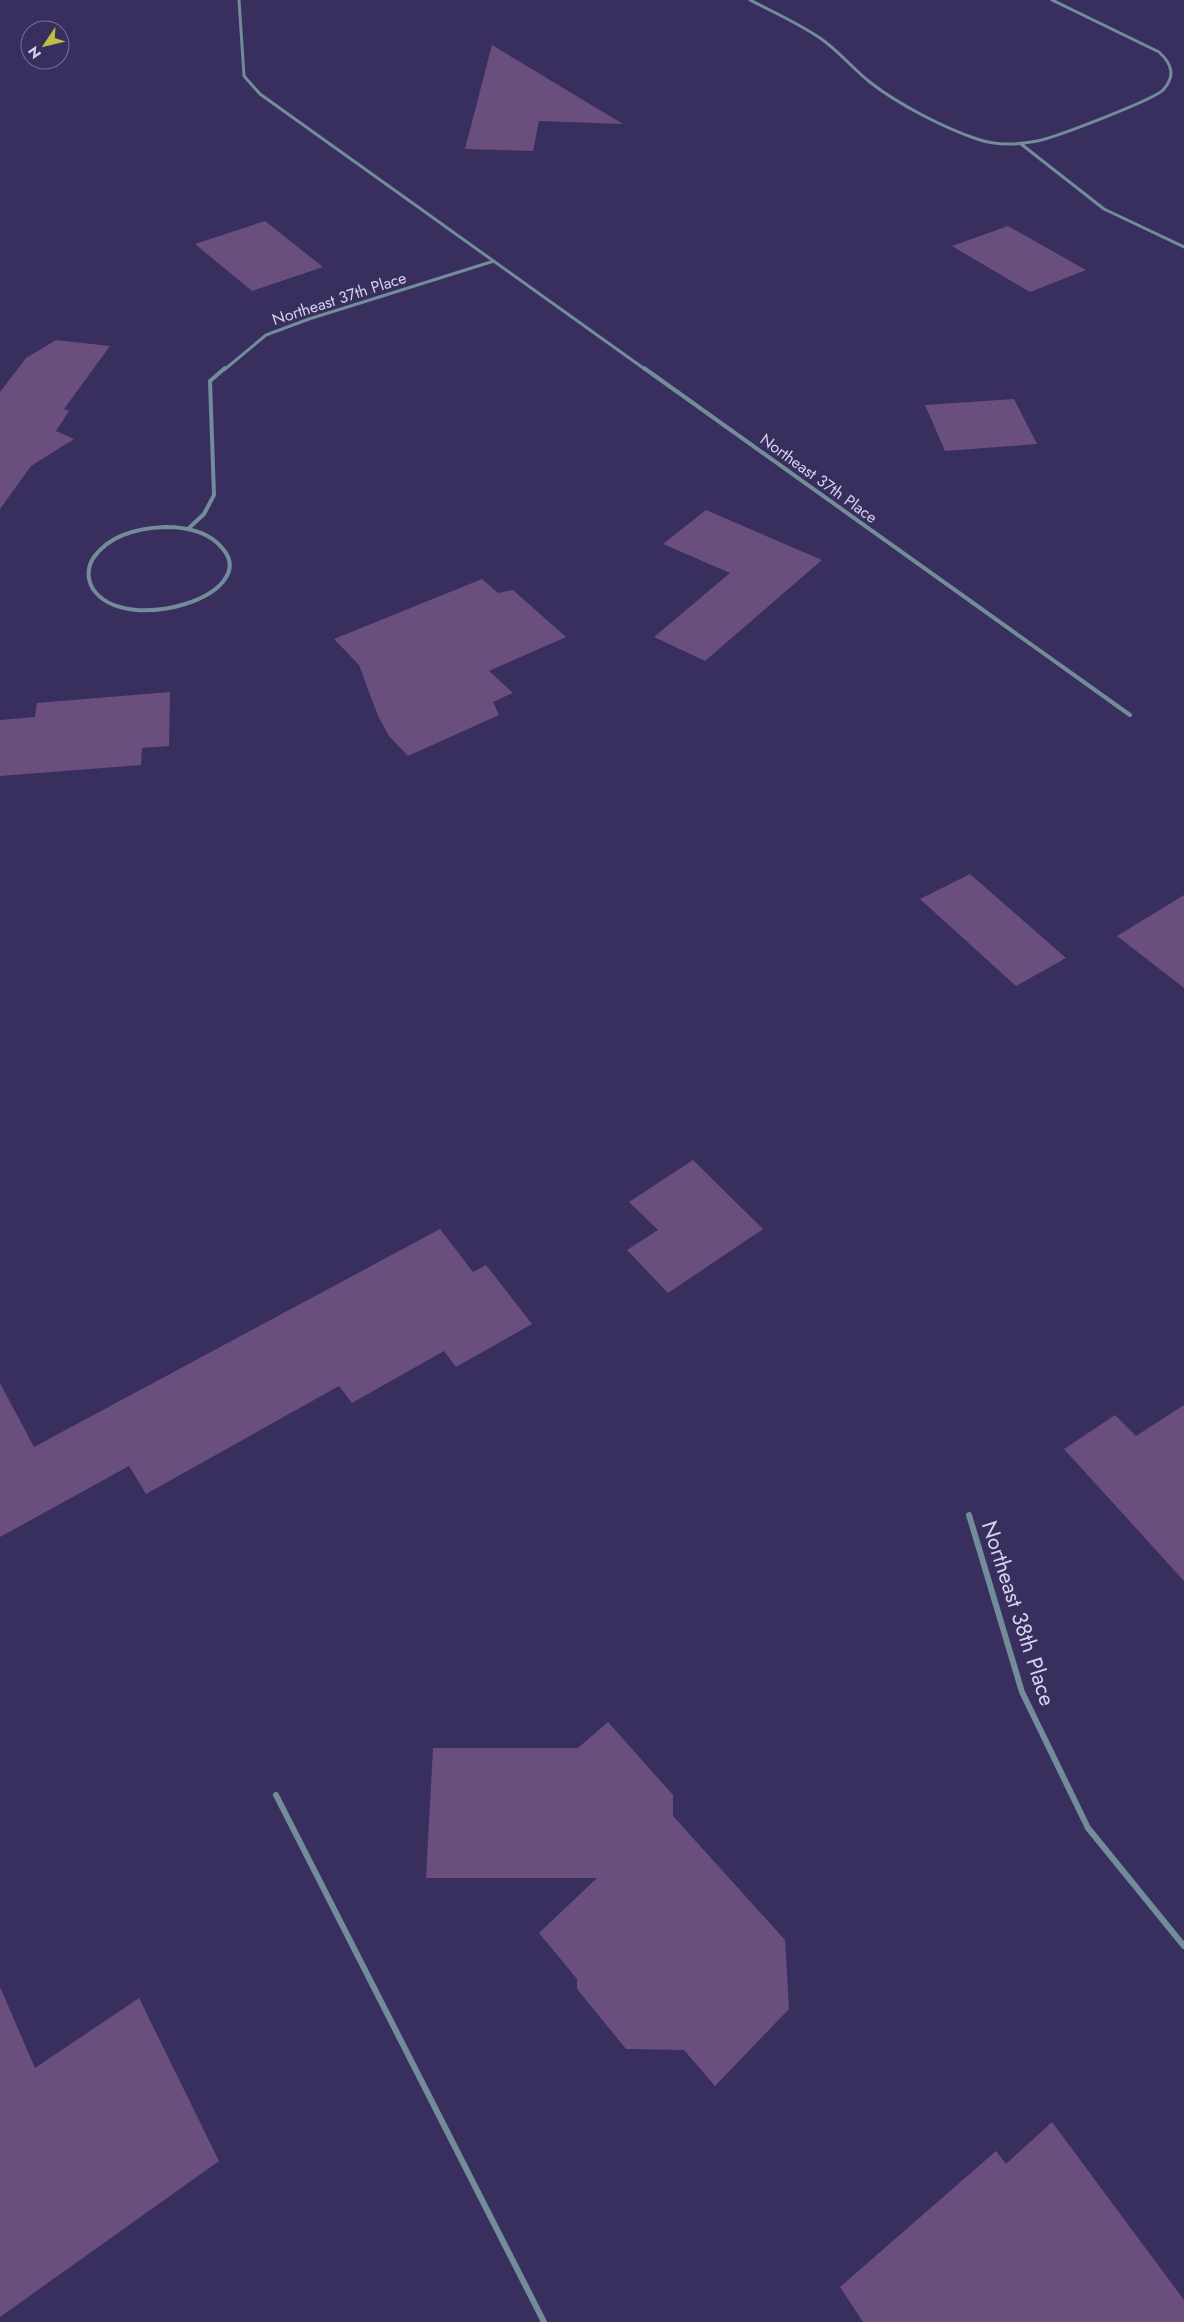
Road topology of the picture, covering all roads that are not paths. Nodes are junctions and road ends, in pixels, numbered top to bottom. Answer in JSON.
{"nodes":[{"id":1,"x":239,"y":0,"type":"edge"},
{"id":2,"x":750,"y":0,"type":"edge"},
{"id":3,"x":1052,"y":0,"type":"edge"},
{"id":4,"x":1021,"y":144,"type":"junction"},
{"id":5,"x":1184,"y":247,"type":"edge"},
{"id":6,"x":494,"y":261,"type":"junction"},
{"id":7,"x":190,"y":528,"type":"junction"},
{"id":8,"x":1130,"y":715,"type":"dead end"},
{"id":9,"x":969,"y":1515,"type":"dead end"},
{"id":10,"x":276,"y":1795,"type":"dead end"},
{"id":11,"x":1184,"y":1946,"type":"edge"},
{"id":12,"x":544,"y":2322,"type":"edge"}],
"edges":[{"from":1,"to":6,"type":"street","name":"Northeast 37th Place"},
{"from":2,"to":4,"type":"street"},
{"from":3,"to":4,"type":"street"},
{"from":4,"to":5,"type":"street"},
{"from":6,"to":7,"type":"street","name":"Northeast 37th Place"},
{"from":6,"to":8,"type":"street","name":"Northeast 37th Place"},
{"from":7,"to":7,"type":"street"},
{"from":9,"to":11,"type":"street","name":"Northeast 38th Place"},
{"from":10,"to":12,"type":"street"}]}
